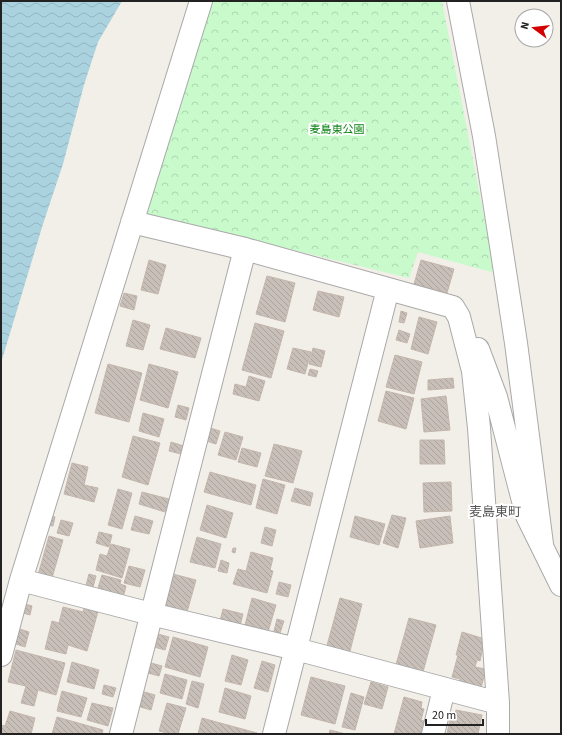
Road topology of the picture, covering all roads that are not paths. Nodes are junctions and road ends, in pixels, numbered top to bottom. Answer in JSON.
{"nodes":[{"id":1,"x":201,"y":1,"type":"edge"},
{"id":2,"x":458,"y":1,"type":"edge"},
{"id":3,"x":132,"y":222,"type":"junction"},
{"id":4,"x":245,"y":250,"type":"junction"},
{"id":5,"x":388,"y":289,"type":"junction"},
{"id":6,"x":459,"y":317,"type":"junction"},
{"id":7,"x":542,"y":544,"type":"junction"},
{"id":8,"x":21,"y":580,"type":"junction"},
{"id":9,"x":561,"y":584,"type":"edge"},
{"id":10,"x":151,"y":614,"type":"junction"},
{"id":11,"x":296,"y":649,"type":"junction"},
{"id":12,"x":1,"y":655,"type":"edge"},
{"id":13,"x":444,"y":689,"type":"junction"},
{"id":14,"x":498,"y":703,"type":"junction"},
{"id":15,"x":121,"y":734,"type":"edge"},
{"id":16,"x":274,"y":734,"type":"edge"},
{"id":17,"x":433,"y":734,"type":"edge"},
{"id":18,"x":498,"y":734,"type":"edge"}],
"edges":[{"from":1,"to":3,"type":"street"},
{"from":2,"to":7,"type":"street"},
{"from":3,"to":4,"type":"street"},
{"from":3,"to":8,"type":"street"},
{"from":4,"to":5,"type":"street"},
{"from":4,"to":10,"type":"street"},
{"from":5,"to":6,"type":"street"},
{"from":5,"to":11,"type":"street"},
{"from":6,"to":7,"type":"street"},
{"from":6,"to":14,"type":"street"},
{"from":7,"to":9,"type":"street"},
{"from":8,"to":10,"type":"street"},
{"from":8,"to":12,"type":"street"},
{"from":10,"to":11,"type":"street"},
{"from":10,"to":15,"type":"street"},
{"from":11,"to":13,"type":"street"},
{"from":11,"to":16,"type":"street"},
{"from":13,"to":14,"type":"street"},
{"from":13,"to":17,"type":"street"},
{"from":14,"to":18,"type":"street"}]}
